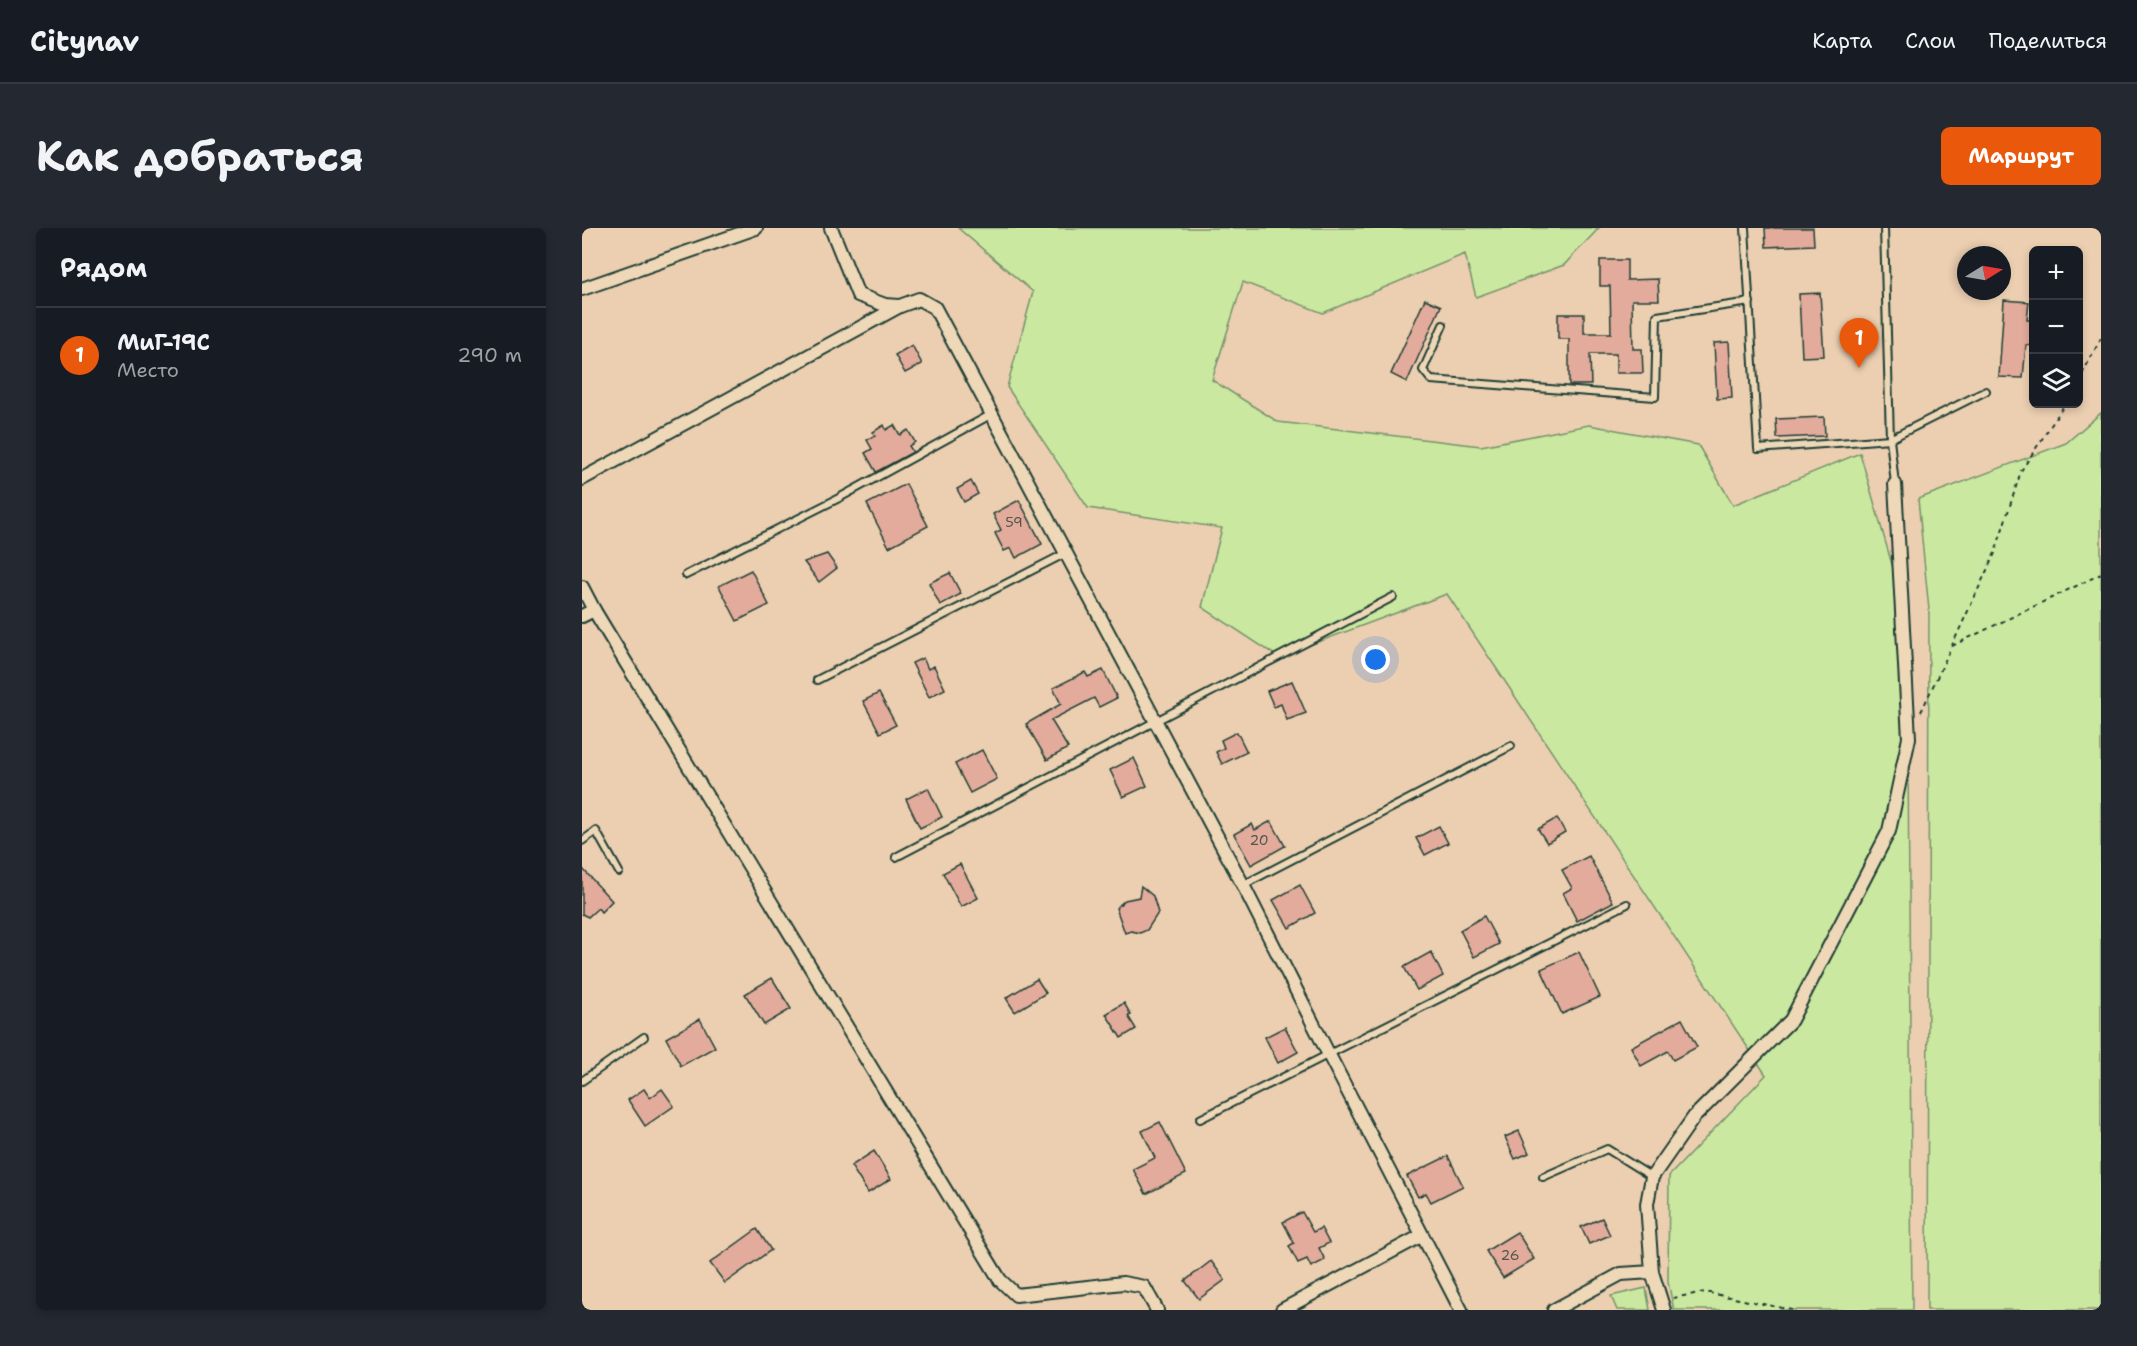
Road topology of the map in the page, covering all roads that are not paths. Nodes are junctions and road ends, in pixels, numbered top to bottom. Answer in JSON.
{"nodes":[{"id":1,"x":756,"y":228,"type":"edge"},
{"id":2,"x":831,"y":228,"type":"edge"},
{"id":3,"x":1746,"y":228,"type":"edge"},
{"id":4,"x":1884,"y":228,"type":"edge"},
{"id":5,"x":582,"y":290,"type":"edge"},
{"id":6,"x":1750,"y":302,"type":"junction"},
{"id":7,"x":900,"y":306,"type":"junction"},
{"id":8,"x":1443,"y":325,"type":"dead end"},
{"id":9,"x":1986,"y":391,"type":"dead end"},
{"id":10,"x":992,"y":413,"type":"junction"},
{"id":11,"x":1890,"y":439,"type":"junction"},
{"id":12,"x":582,"y":479,"type":"edge"},
{"id":13,"x":1895,"y":484,"type":"joint"},
{"id":14,"x":1066,"y":553,"type":"junction"},
{"id":15,"x":686,"y":575,"type":"dead end"},
{"id":16,"x":582,"y":587,"type":"edge"},
{"id":17,"x":1393,"y":597,"type":"dead end"},
{"id":18,"x":594,"y":610,"type":"junction"},
{"id":19,"x":582,"y":616,"type":"edge"},
{"id":20,"x":817,"y":680,"type":"dead end"},
{"id":21,"x":1155,"y":720,"type":"junction"},
{"id":22,"x":1511,"y":746,"type":"dead end"},
{"id":23,"x":582,"y":841,"type":"edge"},
{"id":24,"x":896,"y":857,"type":"dead end"},
{"id":25,"x":619,"y":872,"type":"dead end"},
{"id":26,"x":1243,"y":885,"type":"junction"},
{"id":27,"x":1627,"y":904,"type":"dead end"},
{"id":28,"x":644,"y":1037,"type":"dead end"},
{"id":29,"x":1328,"y":1053,"type":"junction"},
{"id":30,"x":582,"y":1081,"type":"edge"},
{"id":31,"x":1200,"y":1119,"type":"dead end"},
{"id":32,"x":1543,"y":1177,"type":"dead end"},
{"id":33,"x":1652,"y":1177,"type":"junction"},
{"id":34,"x":1421,"y":1236,"type":"junction"},
{"id":35,"x":1652,"y":1272,"type":"junction"},
{"id":36,"x":1663,"y":1305,"type":"edge"},
{"id":37,"x":1157,"y":1310,"type":"edge"},
{"id":38,"x":1282,"y":1310,"type":"edge"},
{"id":39,"x":1461,"y":1310,"type":"edge"},
{"id":40,"x":1554,"y":1310,"type":"edge"}],
"edges":[{"from":1,"to":5,"type":"street"},
{"from":2,"to":7,"type":"street"},
{"from":3,"to":6,"type":"lane"},
{"from":4,"to":11,"type":"lane"},
{"from":6,"to":8,"type":"lane"},
{"from":6,"to":11,"type":"lane"},
{"from":7,"to":10,"type":"street"},
{"from":7,"to":12,"type":"street"},
{"from":9,"to":11,"type":"lane"},
{"from":10,"to":14,"type":"street"},
{"from":10,"to":15,"type":"lane"},
{"from":11,"to":13,"type":"lane"},
{"from":13,"to":33,"type":"street"},
{"from":14,"to":20,"type":"lane"},
{"from":14,"to":21,"type":"street"},
{"from":16,"to":18,"type":"street"},
{"from":17,"to":21,"type":"lane"},
{"from":18,"to":19,"type":"street"},
{"from":18,"to":37,"type":"street"},
{"from":21,"to":24,"type":"lane"},
{"from":21,"to":26,"type":"street"},
{"from":22,"to":26,"type":"lane"},
{"from":23,"to":25,"type":"lane"},
{"from":26,"to":29,"type":"street"},
{"from":27,"to":29,"type":"lane"},
{"from":28,"to":30,"type":"lane"},
{"from":29,"to":31,"type":"lane"},
{"from":29,"to":34,"type":"street"},
{"from":32,"to":33,"type":"lane"},
{"from":33,"to":35,"type":"street"},
{"from":34,"to":38,"type":"street"},
{"from":34,"to":39,"type":"street"},
{"from":35,"to":36,"type":"street"},
{"from":35,"to":40,"type":"street"}]}
